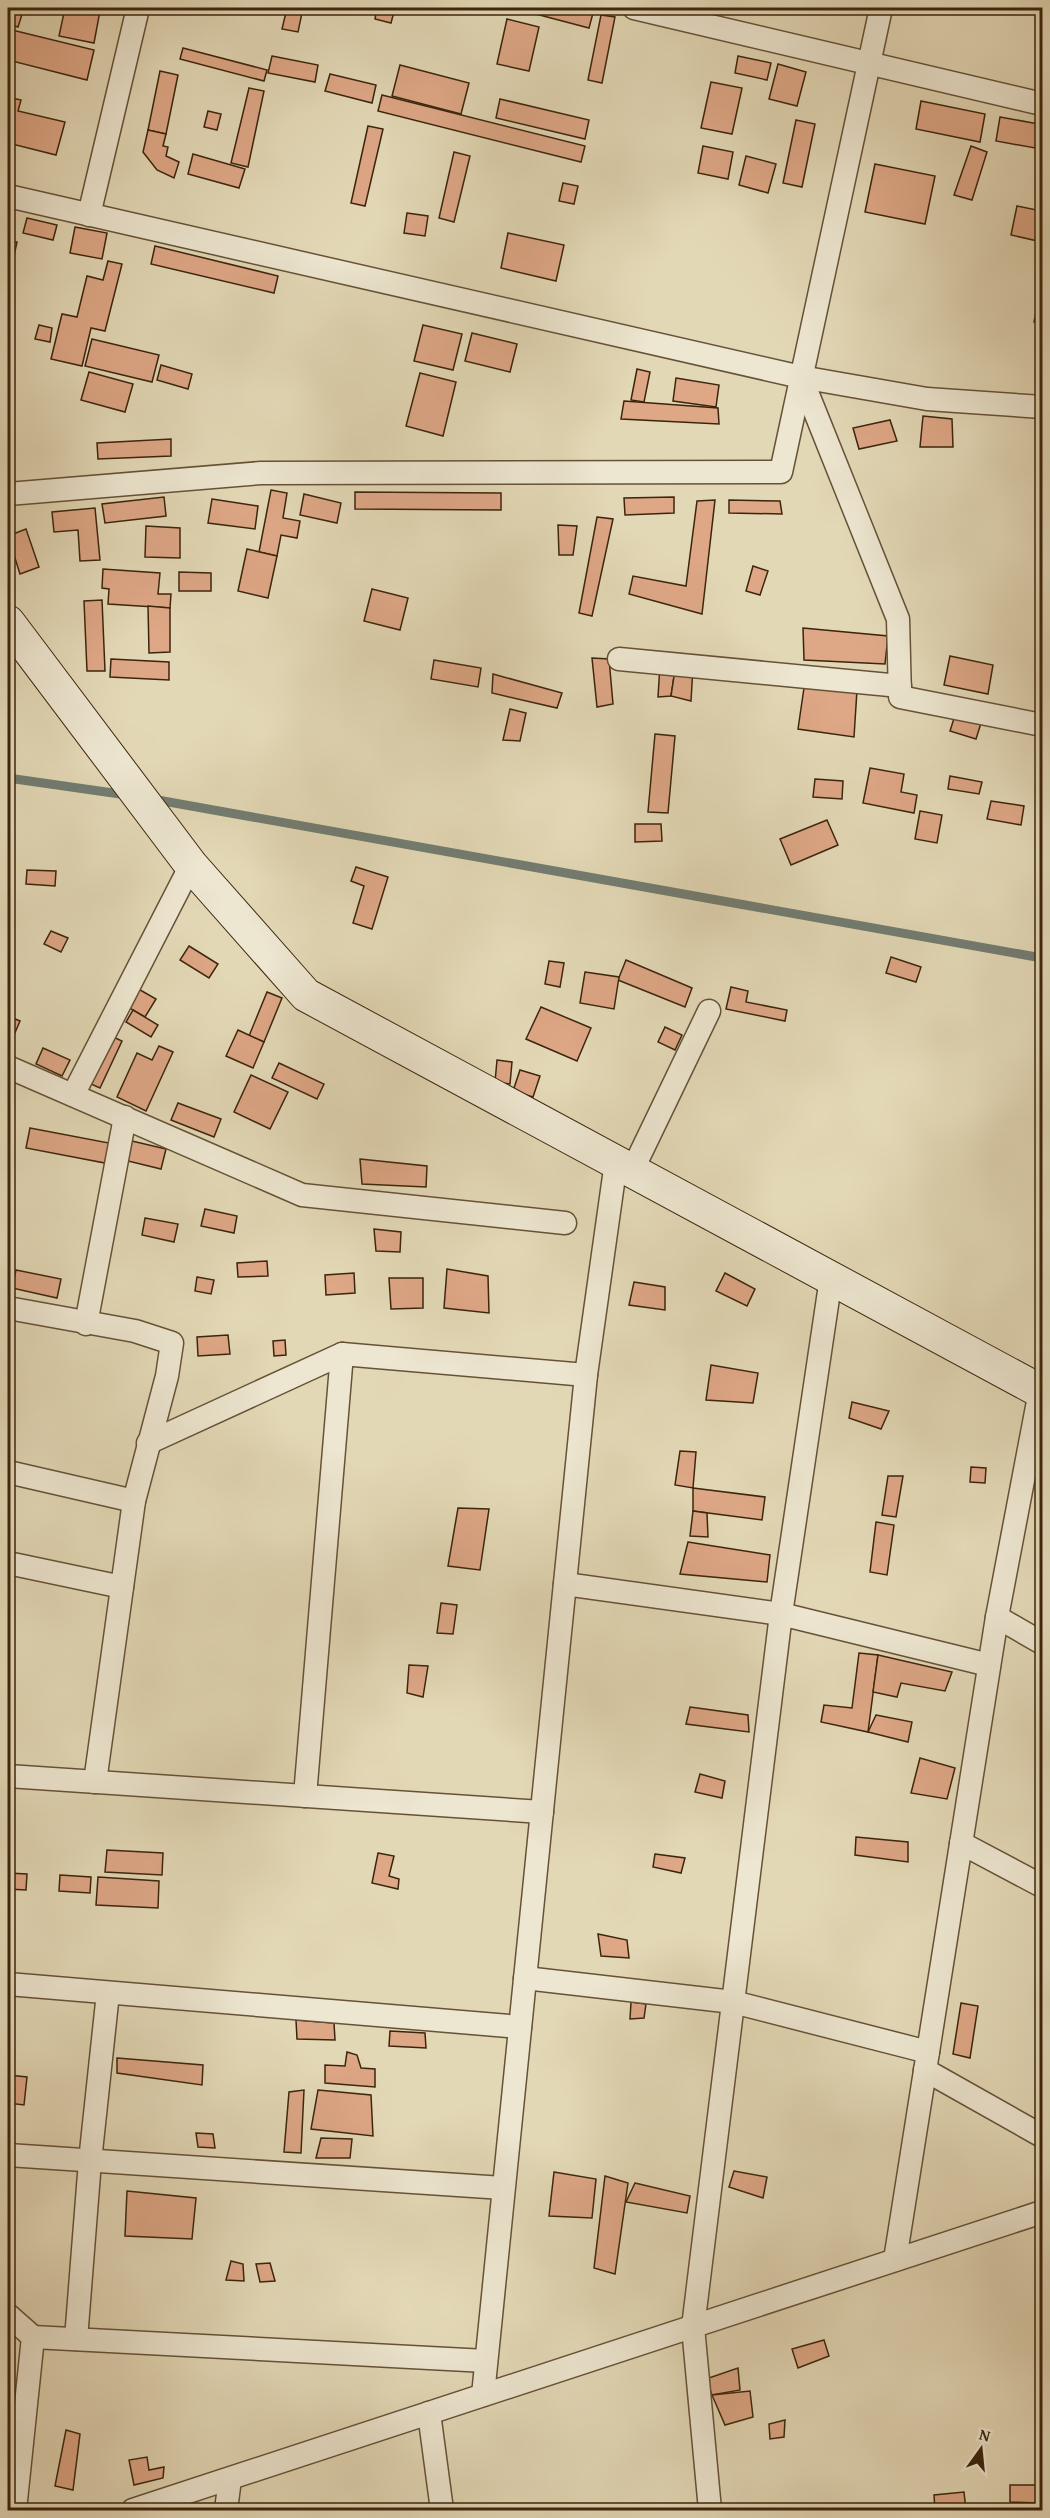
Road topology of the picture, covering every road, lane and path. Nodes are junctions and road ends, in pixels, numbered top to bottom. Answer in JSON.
{"nodes":[{"id":1,"x":138,"y":8,"type":"edge"},
{"id":2,"x":634,"y":8,"type":"edge"},
{"id":3,"x":880,"y":8,"type":"edge"},
{"id":4,"x":869,"y":63,"type":"junction"},
{"id":5,"x":1042,"y":104,"type":"edge"},
{"id":6,"x":8,"y":196,"type":"edge"},
{"id":7,"x":89,"y":215,"type":"junction"},
{"id":8,"x":801,"y":377,"type":"junction"},
{"id":9,"x":1042,"y":407,"type":"edge"},
{"id":10,"x":8,"y":494,"type":"edge"},
{"id":11,"x":8,"y":622,"type":"edge"},
{"id":12,"x":619,"y":659,"type":"dead end"},
{"id":13,"x":900,"y":686,"type":"junction"},
{"id":14,"x":1042,"y":725,"type":"edge"},
{"id":15,"x":191,"y":865,"type":"junction"},
{"id":16,"x":709,"y":1011,"type":"dead end"},
{"id":17,"x":8,"y":1066,"type":"edge"},
{"id":18,"x":73,"y":1095,"type":"junction"},
{"id":19,"x":125,"y":1117,"type":"junction"},
{"id":20,"x":624,"y":1167,"type":"junction"},
{"id":21,"x":565,"y":1223,"type":"dead end"},
{"id":22,"x":831,"y":1278,"type":"junction"},
{"id":23,"x":8,"y":1308,"type":"edge"},
{"id":24,"x":86,"y":1324,"type":"junction"},
{"id":25,"x":342,"y":1354,"type":"junction"},
{"id":26,"x":586,"y":1375,"type":"junction"},
{"id":27,"x":1041,"y":1392,"type":"edge"},
{"id":28,"x":148,"y":1443,"type":"junction"},
{"id":29,"x":8,"y":1472,"type":"edge"},
{"id":30,"x":134,"y":1501,"type":"junction"},
{"id":31,"x":8,"y":1563,"type":"edge"},
{"id":32,"x":565,"y":1584,"type":"junction"},
{"id":33,"x":122,"y":1587,"type":"junction"},
{"id":34,"x":781,"y":1614,"type":"junction"},
{"id":35,"x":997,"y":1617,"type":"junction"},
{"id":36,"x":1042,"y":1643,"type":"edge"},
{"id":37,"x":989,"y":1665,"type":"junction"},
{"id":38,"x":8,"y":1776,"type":"edge"},
{"id":39,"x":95,"y":1782,"type":"junction"},
{"id":40,"x":305,"y":1796,"type":"junction"},
{"id":41,"x":542,"y":1812,"type":"junction"},
{"id":42,"x":961,"y":1843,"type":"junction"},
{"id":43,"x":1042,"y":1886,"type":"edge"},
{"id":44,"x":525,"y":1978,"type":"junction"},
{"id":45,"x":8,"y":1984,"type":"edge"},
{"id":46,"x":108,"y":1993,"type":"junction"},
{"id":47,"x":733,"y":2002,"type":"junction"},
{"id":48,"x":520,"y":2027,"type":"junction"},
{"id":49,"x":927,"y":2061,"type":"junction"},
{"id":50,"x":1042,"y":2136,"type":"edge"},
{"id":51,"x":8,"y":2155,"type":"edge"},
{"id":52,"x":90,"y":2161,"type":"junction"},
{"id":53,"x":504,"y":2188,"type":"junction"},
{"id":54,"x":1042,"y":2212,"type":"edge"},
{"id":55,"x":895,"y":2260,"type":"junction"},
{"id":56,"x":8,"y":2315,"type":"edge"},
{"id":57,"x":693,"y":2326,"type":"junction"},
{"id":58,"x":33,"y":2337,"type":"junction"},
{"id":59,"x":76,"y":2339,"type":"junction"},
{"id":60,"x":486,"y":2361,"type":"junction"},
{"id":61,"x":483,"y":2396,"type":"junction"},
{"id":62,"x":429,"y":2413,"type":"junction"},
{"id":63,"x":230,"y":2479,"type":"junction"},
{"id":64,"x":15,"y":2511,"type":"edge"},
{"id":65,"x":133,"y":2511,"type":"edge"},
{"id":66,"x":226,"y":2511,"type":"edge"},
{"id":67,"x":442,"y":2511,"type":"edge"},
{"id":68,"x":710,"y":2511,"type":"edge"}],
"edges":[{"from":1,"to":7,"type":"street"},
{"from":2,"to":4,"type":"street"},
{"from":3,"to":4,"type":"street"},
{"from":4,"to":5,"type":"street"},
{"from":4,"to":8,"type":"street"},
{"from":6,"to":7,"type":"street"},
{"from":7,"to":8,"type":"street"},
{"from":8,"to":9,"type":"street"},
{"from":8,"to":10,"type":"street"},
{"from":8,"to":13,"type":"street"},
{"from":11,"to":15,"type":"street"},
{"from":12,"to":13,"type":"street"},
{"from":13,"to":14,"type":"street"},
{"from":15,"to":18,"type":"street"},
{"from":15,"to":20,"type":"street"},
{"from":16,"to":20,"type":"street"},
{"from":17,"to":18,"type":"street"},
{"from":18,"to":19,"type":"street"},
{"from":19,"to":21,"type":"street"},
{"from":19,"to":24,"type":"street"},
{"from":20,"to":22,"type":"street"},
{"from":20,"to":26,"type":"street"},
{"from":22,"to":27,"type":"street"},
{"from":22,"to":34,"type":"street"},
{"from":23,"to":24,"type":"street"},
{"from":24,"to":28,"type":"street"},
{"from":25,"to":26,"type":"street"},
{"from":25,"to":28,"type":"street"},
{"from":25,"to":40,"type":"street"},
{"from":26,"to":32,"type":"street"},
{"from":27,"to":35,"type":"street"},
{"from":28,"to":30,"type":"street"},
{"from":29,"to":30,"type":"street"},
{"from":30,"to":33,"type":"street"},
{"from":31,"to":33,"type":"street"},
{"from":32,"to":34,"type":"street"},
{"from":32,"to":41,"type":"street"},
{"from":33,"to":39,"type":"street"},
{"from":34,"to":37,"type":"street"},
{"from":34,"to":47,"type":"street"},
{"from":35,"to":36,"type":"street"},
{"from":35,"to":37,"type":"street"},
{"from":37,"to":42,"type":"street"},
{"from":38,"to":39,"type":"street"},
{"from":39,"to":40,"type":"street"},
{"from":40,"to":41,"type":"street"},
{"from":41,"to":44,"type":"street"},
{"from":42,"to":43,"type":"street"},
{"from":42,"to":49,"type":"street"},
{"from":44,"to":47,"type":"street"},
{"from":44,"to":48,"type":"street"},
{"from":45,"to":46,"type":"street"},
{"from":46,"to":48,"type":"street"},
{"from":46,"to":52,"type":"street"},
{"from":47,"to":49,"type":"street"},
{"from":47,"to":57,"type":"street"},
{"from":48,"to":53,"type":"street"},
{"from":49,"to":50,"type":"street"},
{"from":49,"to":55,"type":"street"},
{"from":51,"to":52,"type":"street"},
{"from":52,"to":53,"type":"street"},
{"from":52,"to":59,"type":"street"},
{"from":53,"to":60,"type":"street"},
{"from":54,"to":55,"type":"street"},
{"from":55,"to":57,"type":"street"},
{"from":56,"to":58,"type":"street"},
{"from":57,"to":61,"type":"street"},
{"from":57,"to":68,"type":"street"},
{"from":58,"to":59,"type":"street"},
{"from":58,"to":64,"type":"street"},
{"from":59,"to":60,"type":"street"},
{"from":60,"to":61,"type":"street"},
{"from":61,"to":62,"type":"street"},
{"from":62,"to":63,"type":"street"},
{"from":62,"to":67,"type":"street"},
{"from":63,"to":65,"type":"street"},
{"from":63,"to":66,"type":"street"}]}
